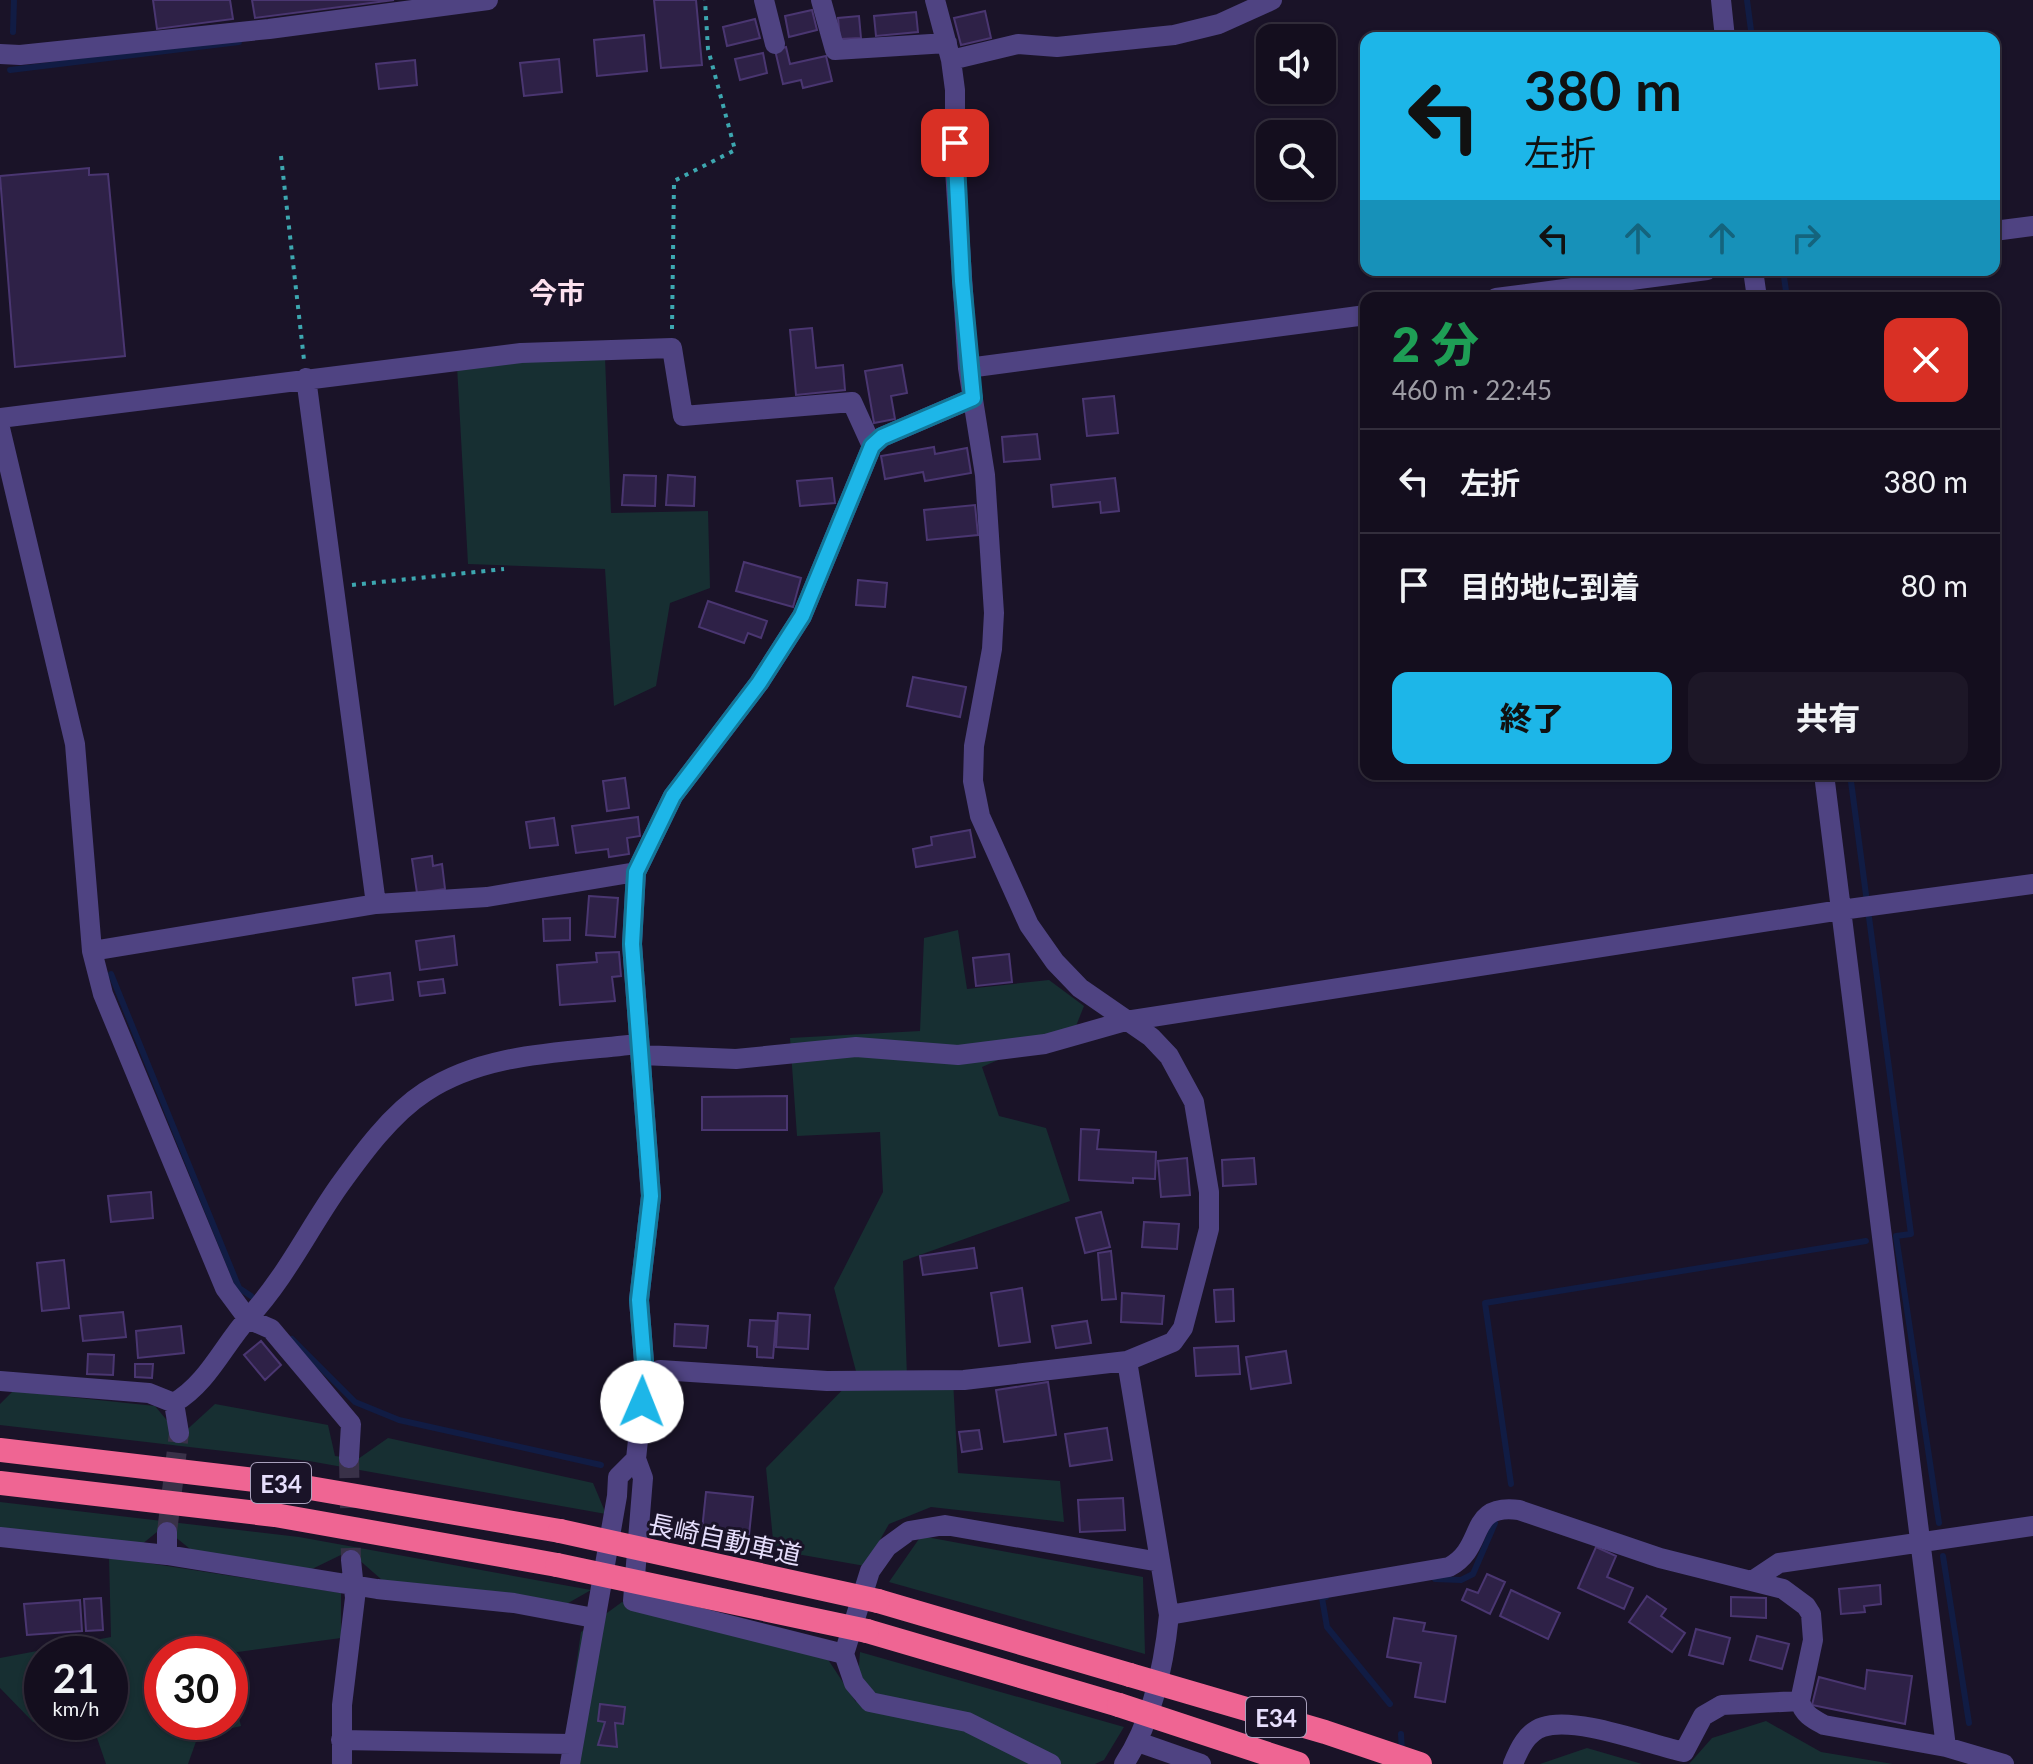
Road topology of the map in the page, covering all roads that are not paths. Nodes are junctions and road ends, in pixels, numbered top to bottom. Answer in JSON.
{"nodes":[{"id":1,"x":488,"y":0,"type":"edge"},
{"id":2,"x":764,"y":0,"type":"edge"},
{"id":3,"x":821,"y":0,"type":"edge"},
{"id":4,"x":935,"y":0,"type":"edge"},
{"id":5,"x":1272,"y":0,"type":"edge"},
{"id":6,"x":1721,"y":0,"type":"edge"},
{"id":7,"x":460,"y":2,"type":"edge"},
{"id":8,"x":1724,"y":32,"type":"edge"},
{"id":9,"x":775,"y":44,"type":"dead end"},
{"id":10,"x":949,"y":51,"type":"junction"},
{"id":11,"x":0,"y":54,"type":"edge"},
{"id":12,"x":2033,"y":226,"type":"edge"},
{"id":13,"x":2000,"y":230,"type":"edge"},
{"id":14,"x":1662,"y":276,"type":"edge"},
{"id":15,"x":1541,"y":292,"type":"edge"},
{"id":16,"x":1360,"y":316,"type":"edge"},
{"id":17,"x":968,"y":368,"type":"junction"},
{"id":18,"x":306,"y":378,"type":"junction"},
{"id":19,"x":973,"y":398,"type":"junction"},
{"id":20,"x":0,"y":418,"type":"edge"},
{"id":21,"x":0,"y":428,"type":"edge"},
{"id":22,"x":872,"y":446,"type":"junction"},
{"id":23,"x":1825,"y":780,"type":"edge"},
{"id":24,"x":636,"y":872,"type":"junction"},
{"id":25,"x":2033,"y":884,"type":"edge"},
{"id":26,"x":376,"y":904,"type":"junction"},
{"id":27,"x":1841,"y":910,"type":"junction"},
{"id":28,"x":92,"y":951,"type":"junction"},
{"id":29,"x":1126,"y":1021,"type":"junction"},
{"id":30,"x":639,"y":1049,"type":"junction"},
{"id":31,"x":248,"y":1319,"type":"junction"},
{"id":32,"x":1127,"y":1361,"type":"junction"},
{"id":33,"x":645,"y":1374,"type":"junction"},
{"id":34,"x":0,"y":1381,"type":"edge"},
{"id":35,"x":174,"y":1403,"type":"junction"},
{"id":36,"x":179,"y":1433,"type":"tunnel mouth"},
{"id":37,"x":0,"y":1450,"type":"edge"},
{"id":38,"x":349,"y":1458,"type":"tunnel mouth"},
{"id":39,"x":636,"y":1459,"type":"junction"},
{"id":40,"x":0,"y":1483,"type":"edge"},
{"id":41,"x":2033,"y":1526,"type":"edge"},
{"id":42,"x":167,"y":1532,"type":"tunnel mouth"},
{"id":43,"x":0,"y":1537,"type":"edge"},
{"id":44,"x":1923,"y":1543,"type":"junction"},
{"id":45,"x":167,"y":1555,"type":"junction"},
{"id":46,"x":351,"y":1560,"type":"tunnel mouth"},
{"id":47,"x":1160,"y":1562,"type":"junction"},
{"id":48,"x":1752,"y":1581,"type":"junction"},
{"id":49,"x":352,"y":1582,"type":"junction"},
{"id":50,"x":1169,"y":1615,"type":"junction"},
{"id":51,"x":594,"y":1618,"type":"junction"},
{"id":52,"x":844,"y":1654,"type":"junction"},
{"id":53,"x":1800,"y":1701,"type":"junction"},
{"id":54,"x":341,"y":1740,"type":"junction"},
{"id":55,"x":1138,"y":1742,"type":"junction"},
{"id":56,"x":1946,"y":1747,"type":"junction"},
{"id":57,"x":570,"y":1754,"type":"edge"},
{"id":58,"x":342,"y":1764,"type":"edge"},
{"id":59,"x":1051,"y":1764,"type":"edge"},
{"id":60,"x":1124,"y":1764,"type":"edge"},
{"id":61,"x":1201,"y":1764,"type":"edge"},
{"id":62,"x":1298,"y":1764,"type":"edge"},
{"id":63,"x":1420,"y":1764,"type":"edge"},
{"id":64,"x":1513,"y":1764,"type":"edge"},
{"id":65,"x":2004,"y":1764,"type":"edge"}],
"edges":[{"from":1,"to":7,"type":"street"},
{"from":2,"to":9,"type":"street"},
{"from":3,"to":10,"type":"street"},
{"from":4,"to":10,"type":"street"},
{"from":5,"to":10,"type":"street"},
{"from":6,"to":8,"type":"street"},
{"from":7,"to":11,"type":"street"},
{"from":10,"to":17,"type":"street"},
{"from":12,"to":13,"type":"street"},
{"from":14,"to":15,"type":"street"},
{"from":16,"to":17,"type":"street"},
{"from":17,"to":19,"type":"street"},
{"from":18,"to":20,"type":"street"},
{"from":18,"to":22,"type":"street"},
{"from":18,"to":26,"type":"street"},
{"from":19,"to":22,"type":"street"},
{"from":19,"to":29,"type":"street"},
{"from":21,"to":28,"type":"street"},
{"from":22,"to":24,"type":"street"},
{"from":23,"to":27,"type":"street"},
{"from":24,"to":26,"type":"street"},
{"from":24,"to":30,"type":"street"},
{"from":25,"to":27,"type":"street"},
{"from":26,"to":28,"type":"street"},
{"from":27,"to":29,"type":"street"},
{"from":27,"to":44,"type":"street"},
{"from":28,"to":31,"type":"street"},
{"from":29,"to":30,"type":"street"},
{"from":29,"to":32,"type":"street"},
{"from":30,"to":31,"type":"street"},
{"from":30,"to":33,"type":"street"},
{"from":31,"to":35,"type":"street"},
{"from":31,"to":38,"type":"street"},
{"from":32,"to":33,"type":"street"},
{"from":32,"to":47,"type":"street"},
{"from":33,"to":39,"type":"street"},
{"from":34,"to":35,"type":"street"},
{"from":35,"to":36,"type":"street"},
{"from":37,"to":63,"type":"highway","name":"長崎自動車道","number":"E34","bridge":true},
{"from":39,"to":51,"type":"street"},
{"from":39,"to":52,"type":"street"},
{"from":40,"to":62,"type":"highway","number":"E34","bridge":true},
{"from":41,"to":44,"type":"street"},
{"from":42,"to":45,"type":"street"},
{"from":43,"to":45,"type":"street"},
{"from":44,"to":48,"type":"street"},
{"from":44,"to":56,"type":"street"},
{"from":45,"to":49,"type":"street"},
{"from":46,"to":49,"type":"street"},
{"from":47,"to":50,"type":"street"},
{"from":47,"to":52,"type":"street"},
{"from":48,"to":50,"type":"street"},
{"from":48,"to":53,"type":"street"},
{"from":49,"to":51,"type":"street"},
{"from":49,"to":54,"type":"street"},
{"from":50,"to":55,"type":"street"},
{"from":51,"to":57,"type":"street"},
{"from":52,"to":59,"type":"street"},
{"from":53,"to":56,"type":"street"},
{"from":53,"to":64,"type":"street"},
{"from":54,"to":57,"type":"street"},
{"from":54,"to":58,"type":"street"},
{"from":55,"to":60,"type":"street"},
{"from":55,"to":61,"type":"street"},
{"from":56,"to":65,"type":"street"}]}
